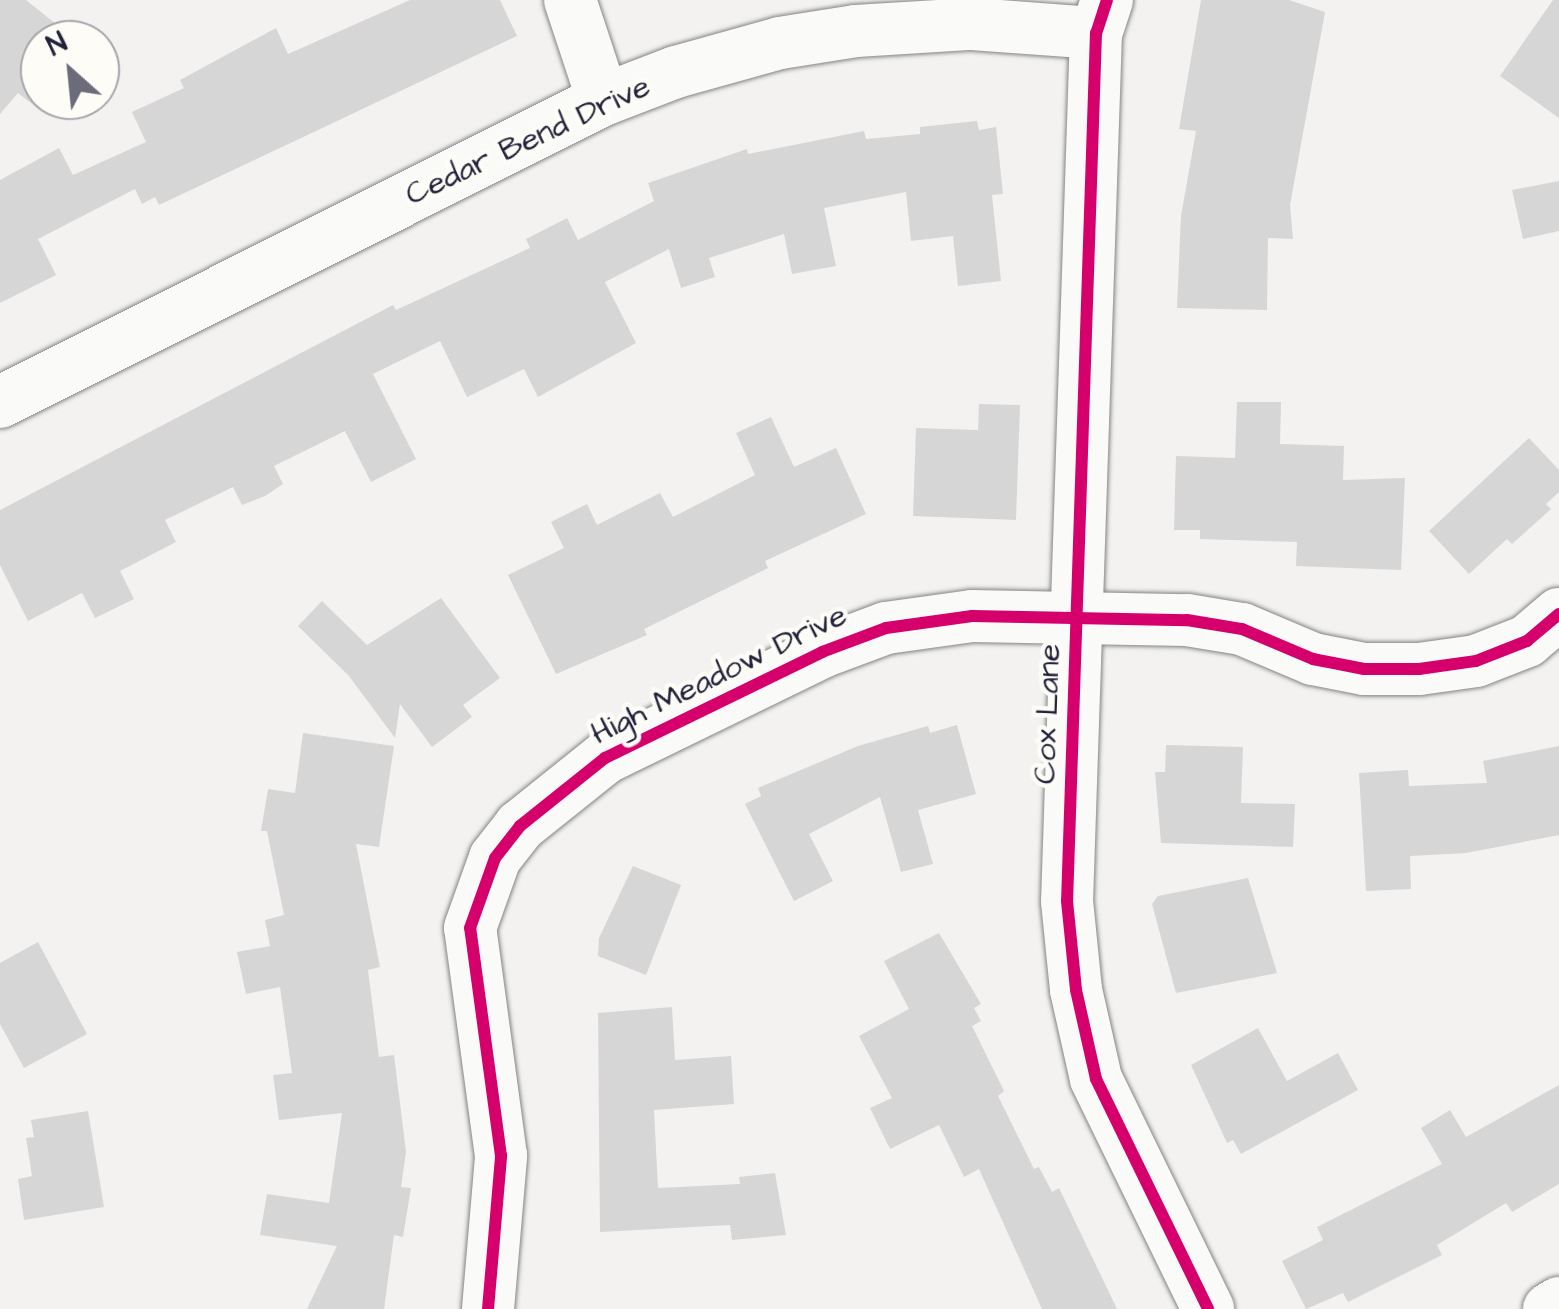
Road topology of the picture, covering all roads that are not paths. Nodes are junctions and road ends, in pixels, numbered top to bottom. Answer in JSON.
{"nodes":[{"id":1,"x":570,"y":0,"type":"edge"},
{"id":2,"x":1102,"y":17,"type":"edge"},
{"id":3,"x":603,"y":100,"type":"junction"},
{"id":4,"x":0,"y":402,"type":"edge"},
{"id":5,"x":1559,"y":614,"type":"edge"},
{"id":6,"x":1080,"y":615,"type":"junction"},
{"id":7,"x":1559,"y":1303,"type":"edge"},
{"id":8,"x":488,"y":1309,"type":"edge"},
{"id":9,"x":1208,"y":1309,"type":"edge"},
{"id":10,"x":1549,"y":1309,"type":"edge"}],
"edges":[{"from":1,"to":3,"type":"street"},
{"from":2,"to":3,"type":"street","name":"Cedar Bend Drive"},
{"from":2,"to":6,"type":"street","name":"Cox Lane"},
{"from":3,"to":4,"type":"street","name":"Cedar Bend Drive"},
{"from":5,"to":6,"type":"street","name":"High Meadow Drive"},
{"from":6,"to":8,"type":"street","name":"High Meadow Drive"},
{"from":6,"to":9,"type":"street","name":"Cox Lane"},
{"from":7,"to":10,"type":"street"}]}
